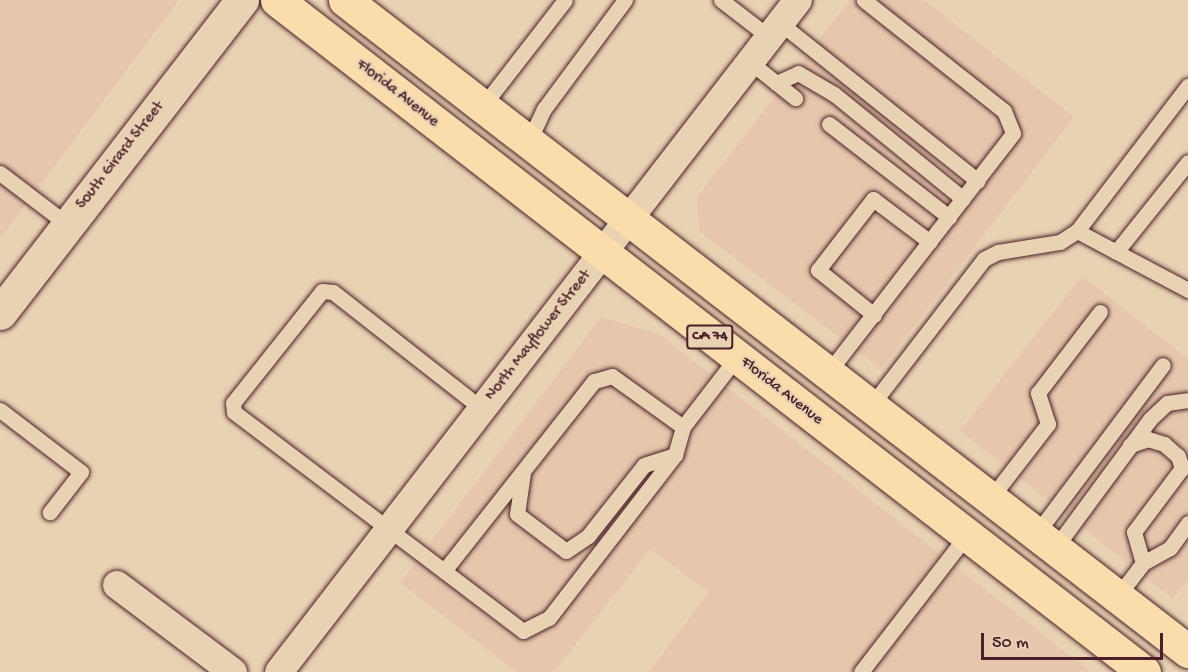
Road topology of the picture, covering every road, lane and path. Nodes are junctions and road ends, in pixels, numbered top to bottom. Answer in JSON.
{"nodes":[{"id":1,"x":242,"y":0,"type":"edge"},
{"id":2,"x":277,"y":0,"type":"edge"},
{"id":3,"x":345,"y":0,"type":"edge"},
{"id":4,"x":625,"y":0,"type":"edge"},
{"id":5,"x":721,"y":0,"type":"edge"},
{"id":6,"x":798,"y":0,"type":"edge"},
{"id":7,"x":864,"y":0,"type":"edge"},
{"id":8,"x":563,"y":1,"type":"edge"},
{"id":9,"x":775,"y":30,"type":"junction"},
{"id":10,"x":750,"y":62,"type":"junction"},
{"id":11,"x":776,"y":83,"type":"junction"},
{"id":12,"x":1188,"y":86,"type":"edge"},
{"id":13,"x":795,"y":98,"type":"dead end"},
{"id":14,"x":482,"y":107,"type":"junction"},
{"id":15,"x":829,"y":124,"type":"dead end"},
{"id":16,"x":528,"y":143,"type":"junction"},
{"id":17,"x":1188,"y":162,"type":"edge"},
{"id":18,"x":0,"y":173,"type":"edge"},
{"id":19,"x":978,"y":181,"type":"junction"},
{"id":20,"x":963,"y":199,"type":"junction"},
{"id":21,"x":950,"y":217,"type":"junction"},
{"id":22,"x":629,"y":221,"type":"junction"},
{"id":23,"x":68,"y":225,"type":"junction"},
{"id":24,"x":1077,"y":231,"type":"junction"},
{"id":25,"x":930,"y":242,"type":"junction"},
{"id":26,"x":1116,"y":252,"type":"junction"},
{"id":27,"x":603,"y":254,"type":"junction"},
{"id":28,"x":1188,"y":291,"type":"edge"},
{"id":29,"x":1100,"y":312,"type":"dead end"},
{"id":30,"x":0,"y":313,"type":"edge"},
{"id":31,"x":874,"y":315,"type":"junction"},
{"id":32,"x":736,"y":357,"type":"junction"},
{"id":33,"x":1163,"y":365,"type":"dead end"},
{"id":34,"x":826,"y":374,"type":"junction"},
{"id":35,"x":1188,"y":400,"type":"edge"},
{"id":36,"x":870,"y":407,"type":"junction"},
{"id":37,"x":482,"y":409,"type":"junction"},
{"id":38,"x":0,"y":410,"type":"edge"},
{"id":39,"x":683,"y":427,"type":"junction"},
{"id":40,"x":1130,"y":445,"type":"junction"},
{"id":41,"x":675,"y":455,"type":"junction"},
{"id":42,"x":524,"y":470,"type":"junction"},
{"id":43,"x":990,"y":499,"type":"junction"},
{"id":44,"x":50,"y":512,"type":"dead end"},
{"id":45,"x":1188,"y":523,"type":"edge"},
{"id":46,"x":390,"y":528,"type":"junction"},
{"id":47,"x":967,"y":535,"type":"junction"},
{"id":48,"x":1045,"y":541,"type":"junction"},
{"id":49,"x":1143,"y":563,"type":"junction"},
{"id":50,"x":444,"y":571,"type":"junction"},
{"id":51,"x":117,"y":585,"type":"dead end"},
{"id":52,"x":1117,"y":597,"type":"junction"},
{"id":53,"x":1188,"y":651,"type":"edge"},
{"id":54,"x":233,"y":672,"type":"edge"},
{"id":55,"x":279,"y":672,"type":"edge"},
{"id":56,"x":861,"y":672,"type":"edge"},
{"id":57,"x":1144,"y":672,"type":"edge"}],
"edges":[{"from":1,"to":23,"type":"street","name":"South Girard Street"},
{"from":2,"to":27,"type":"main road","name":"Florida Avenue","number":"CA 74"},
{"from":3,"to":14,"type":"main road","number":"CA 74"},
{"from":4,"to":16,"type":"lane"},
{"from":5,"to":9,"type":"lane"},
{"from":6,"to":9,"type":"street","name":"North Mayflower Street"},
{"from":7,"to":19,"type":"lane"},
{"from":8,"to":14,"type":"lane"},
{"from":9,"to":10,"type":"street","name":"North Mayflower Street"},
{"from":9,"to":19,"type":"lane"},
{"from":10,"to":11,"type":"lane"},
{"from":10,"to":22,"type":"street","name":"North Mayflower Street"},
{"from":11,"to":13,"type":"lane"},
{"from":11,"to":20,"type":"lane"},
{"from":12,"to":24,"type":"lane"},
{"from":14,"to":16,"type":"main road","number":"CA 74"},
{"from":15,"to":21,"type":"lane"},
{"from":16,"to":22,"type":"main road","number":"CA 74"},
{"from":17,"to":26,"type":"lane"},
{"from":18,"to":23,"type":"lane"},
{"from":19,"to":20,"type":"lane"},
{"from":20,"to":21,"type":"lane"},
{"from":21,"to":25,"type":"lane"},
{"from":22,"to":27,"type":"street","name":"North Mayflower Street"},
{"from":22,"to":34,"type":"main road","number":"CA 74"},
{"from":23,"to":30,"type":"street","name":"South Girard Street"},
{"from":24,"to":26,"type":"lane"},
{"from":24,"to":36,"type":"lane"},
{"from":25,"to":31,"type":"lane"},
{"from":25,"to":31,"type":"lane"},
{"from":26,"to":28,"type":"lane"},
{"from":27,"to":32,"type":"main road","name":"Florida Avenue","number":"CA 74"},
{"from":27,"to":37,"type":"street","name":"North Mayflower Street"},
{"from":29,"to":43,"type":"lane"},
{"from":31,"to":34,"type":"lane"},
{"from":32,"to":39,"type":"lane"},
{"from":32,"to":47,"type":"main road","name":"Florida Avenue","number":"CA 74"},
{"from":33,"to":48,"type":"lane"},
{"from":34,"to":36,"type":"main road","number":"CA 74"},
{"from":35,"to":40,"type":"lane"},
{"from":36,"to":43,"type":"main road","number":"CA 74"},
{"from":37,"to":46,"type":"street","name":"North Mayflower Street"},
{"from":37,"to":46,"type":"lane"},
{"from":38,"to":44,"type":"lane"},
{"from":39,"to":41,"type":"lane"},
{"from":39,"to":42,"type":"lane"},
{"from":40,"to":48,"type":"lane"},
{"from":40,"to":49,"type":"lane"},
{"from":41,"to":42,"type":"lane"},
{"from":41,"to":50,"type":"lane"},
{"from":42,"to":50,"type":"lane"},
{"from":43,"to":48,"type":"main road","number":"CA 74"},
{"from":45,"to":49,"type":"lane"},
{"from":46,"to":50,"type":"lane"},
{"from":46,"to":55,"type":"street","name":"North Mayflower Street"},
{"from":47,"to":56,"type":"lane"},
{"from":47,"to":57,"type":"main road","name":"Florida Avenue","number":"CA 74"},
{"from":48,"to":52,"type":"main road","number":"CA 74"},
{"from":49,"to":52,"type":"lane"},
{"from":51,"to":54,"type":"street"},
{"from":52,"to":53,"type":"main road","number":"CA 74"}]}
